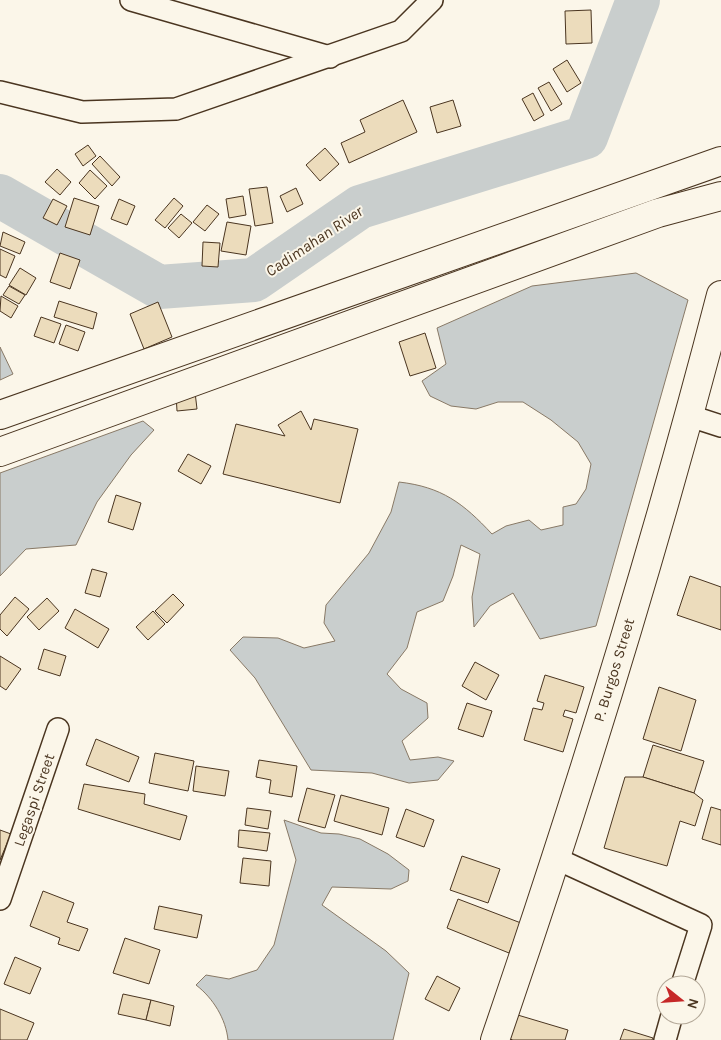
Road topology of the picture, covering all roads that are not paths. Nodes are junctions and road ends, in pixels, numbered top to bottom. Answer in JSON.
{"nodes":[{"id":1,"x":131,"y":0,"type":"edge"},
{"id":2,"x":432,"y":0,"type":"edge"},
{"id":3,"x":330,"y":57,"type":"junction"},
{"id":4,"x":0,"y":92,"type":"edge"},
{"id":5,"x":721,"y":161,"type":"edge"},
{"id":6,"x":721,"y":196,"type":"edge"},
{"id":7,"x":721,"y":295,"type":"edge"},
{"id":8,"x":0,"y":415,"type":"edge"},
{"id":9,"x":690,"y":416,"type":"junction"},
{"id":10,"x":721,"y":426,"type":"edge"},
{"id":11,"x":0,"y":452,"type":"edge"},
{"id":12,"x":58,"y":729,"type":"dead end"},
{"id":13,"x":557,"y":859,"type":"junction"},
{"id":14,"x":0,"y":899,"type":"edge"},
{"id":15,"x":685,"y":975,"type":"edge"},
{"id":16,"x":669,"y":1025,"type":"edge"},
{"id":17,"x":495,"y":1040,"type":"edge"},
{"id":18,"x":665,"y":1040,"type":"edge"}],
"edges":[{"from":1,"to":3,"type":"street"},
{"from":2,"to":3,"type":"street"},
{"from":3,"to":4,"type":"street"},
{"from":5,"to":8,"type":"street"},
{"from":6,"to":11,"type":"street"},
{"from":7,"to":9,"type":"street","name":"P. Burgos Street"},
{"from":9,"to":10,"type":"street"},
{"from":9,"to":13,"type":"street","name":"P. Burgos Street"},
{"from":12,"to":14,"type":"street","name":"Legaspi Street"},
{"from":13,"to":15,"type":"street"},
{"from":13,"to":17,"type":"street","name":"P. Burgos Street"},
{"from":16,"to":18,"type":"street"}]}
